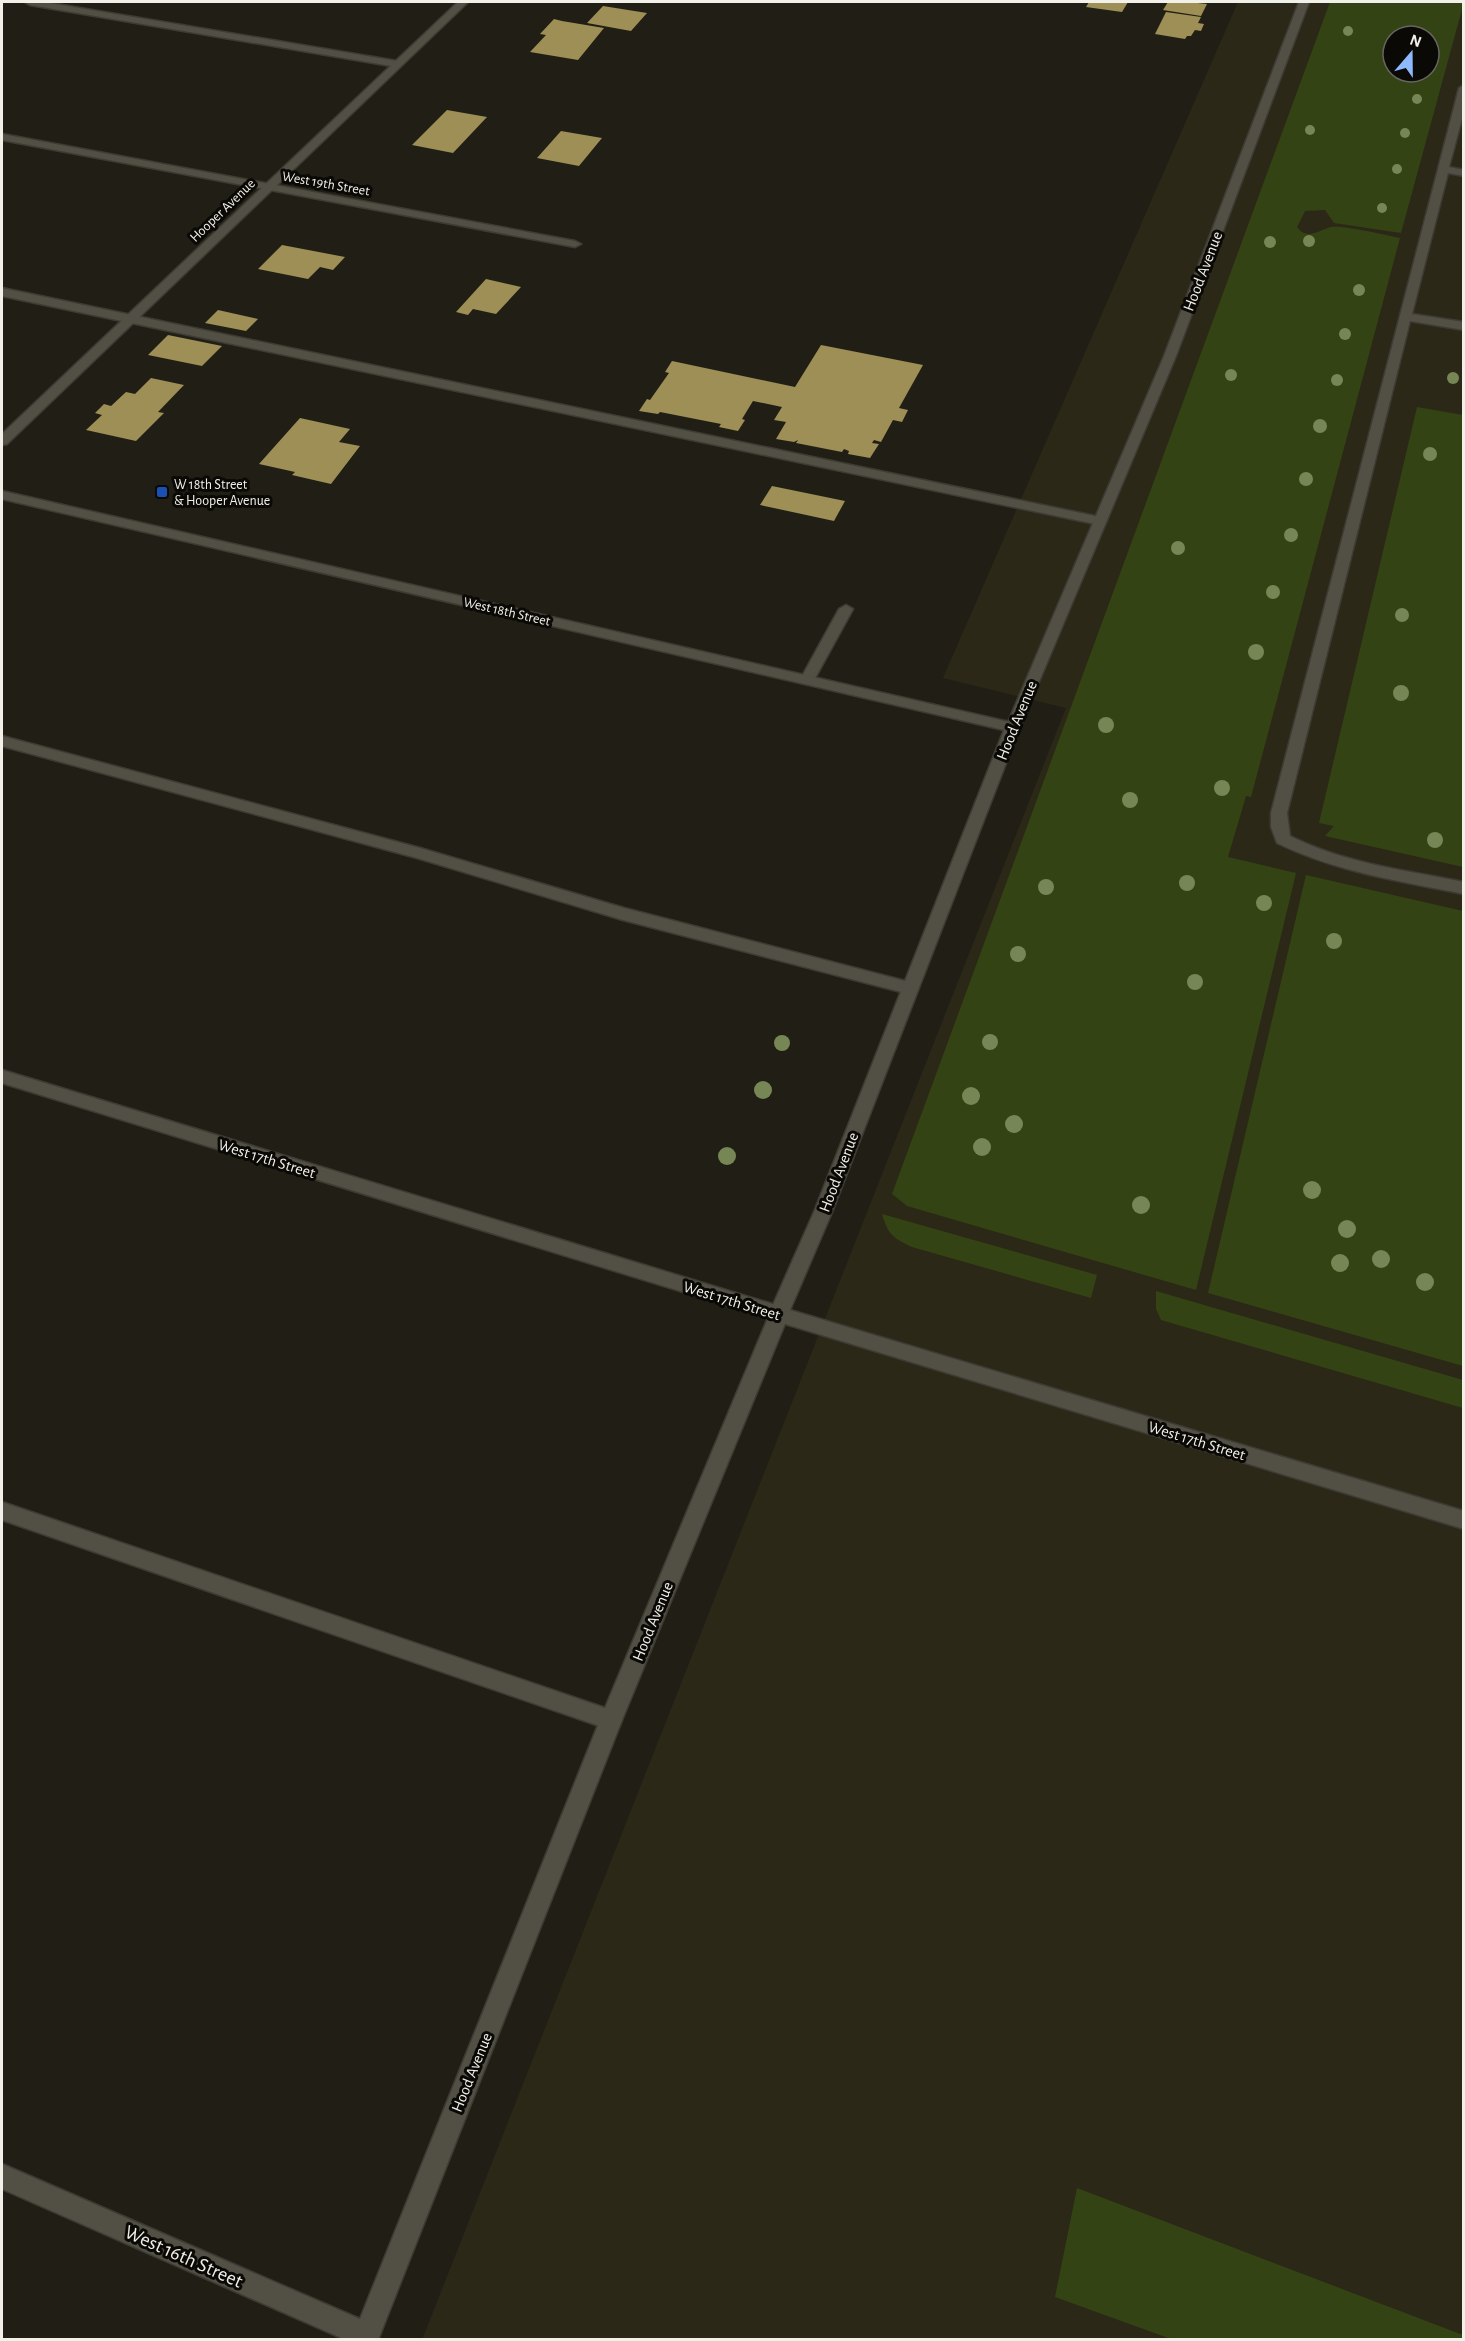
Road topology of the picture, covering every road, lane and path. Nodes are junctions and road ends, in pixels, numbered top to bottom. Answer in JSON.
{"nodes":[{"id":1,"x":30,"y":2,"type":"edge"},
{"id":2,"x":463,"y":2,"type":"edge"},
{"id":3,"x":1304,"y":2,"type":"edge"},
{"id":4,"x":398,"y":64,"type":"junction"},
{"id":5,"x":1464,"y":88,"type":"edge"},
{"id":6,"x":2,"y":137,"type":"edge"},
{"id":7,"x":1443,"y":170,"type":"junction"},
{"id":8,"x":1464,"y":172,"type":"edge"},
{"id":9,"x":267,"y":188,"type":"junction"},
{"id":10,"x":575,"y":244,"type":"dead end"},
{"id":11,"x":2,"y":292,"type":"edge"},
{"id":12,"x":1406,"y":316,"type":"junction"},
{"id":13,"x":130,"y":318,"type":"junction"},
{"id":14,"x":1464,"y":326,"type":"edge"},
{"id":15,"x":2,"y":441,"type":"edge"},
{"id":16,"x":2,"y":495,"type":"edge"},
{"id":17,"x":1100,"y":521,"type":"junction"},
{"id":18,"x":846,"y":609,"type":"dead end"},
{"id":19,"x":807,"y":680,"type":"junction"},
{"id":20,"x":1013,"y":727,"type":"junction"},
{"id":21,"x":2,"y":741,"type":"edge"},
{"id":22,"x":1464,"y":888,"type":"edge"},
{"id":23,"x":909,"y":988,"type":"junction"},
{"id":24,"x":2,"y":1077,"type":"edge"},
{"id":25,"x":779,"y":1314,"type":"junction"},
{"id":26,"x":2,"y":1511,"type":"edge"},
{"id":27,"x":1464,"y":1520,"type":"edge"},
{"id":28,"x":611,"y":1720,"type":"junction"},
{"id":29,"x":2,"y":2176,"type":"edge"},
{"id":30,"x":366,"y":2337,"type":"edge"}],
"edges":[{"from":1,"to":4,"type":"street"},
{"from":2,"to":4,"type":"street","name":"Hooper Avenue"},
{"from":3,"to":17,"type":"street","name":"Hood Avenue"},
{"from":4,"to":9,"type":"street","name":"Hooper Avenue"},
{"from":5,"to":7,"type":"street"},
{"from":6,"to":9,"type":"street","name":"West 19th Street"},
{"from":7,"to":8,"type":"street"},
{"from":7,"to":12,"type":"street"},
{"from":9,"to":10,"type":"street","name":"West 19th Street"},
{"from":9,"to":13,"type":"street","name":"Hooper Avenue"},
{"from":11,"to":13,"type":"street"},
{"from":12,"to":14,"type":"street"},
{"from":12,"to":22,"type":"street"},
{"from":13,"to":15,"type":"street","name":"Hooper Avenue"},
{"from":13,"to":17,"type":"street"},
{"from":16,"to":19,"type":"street","name":"West 18th Street"},
{"from":17,"to":20,"type":"street","name":"Hood Avenue"},
{"from":18,"to":19,"type":"street"},
{"from":19,"to":20,"type":"street","name":"West 18th Street"},
{"from":20,"to":23,"type":"street","name":"Hood Avenue"},
{"from":21,"to":23,"type":"street"},
{"from":23,"to":25,"type":"street","name":"Hood Avenue"},
{"from":24,"to":25,"type":"street","name":"West 17th Street"},
{"from":25,"to":27,"type":"street","name":"West 17th Street"},
{"from":25,"to":28,"type":"street","name":"Hood Avenue"},
{"from":26,"to":28,"type":"street"},
{"from":28,"to":30,"type":"street","name":"Hood Avenue"},
{"from":29,"to":30,"type":"street","name":"West 16th Street"}]}
